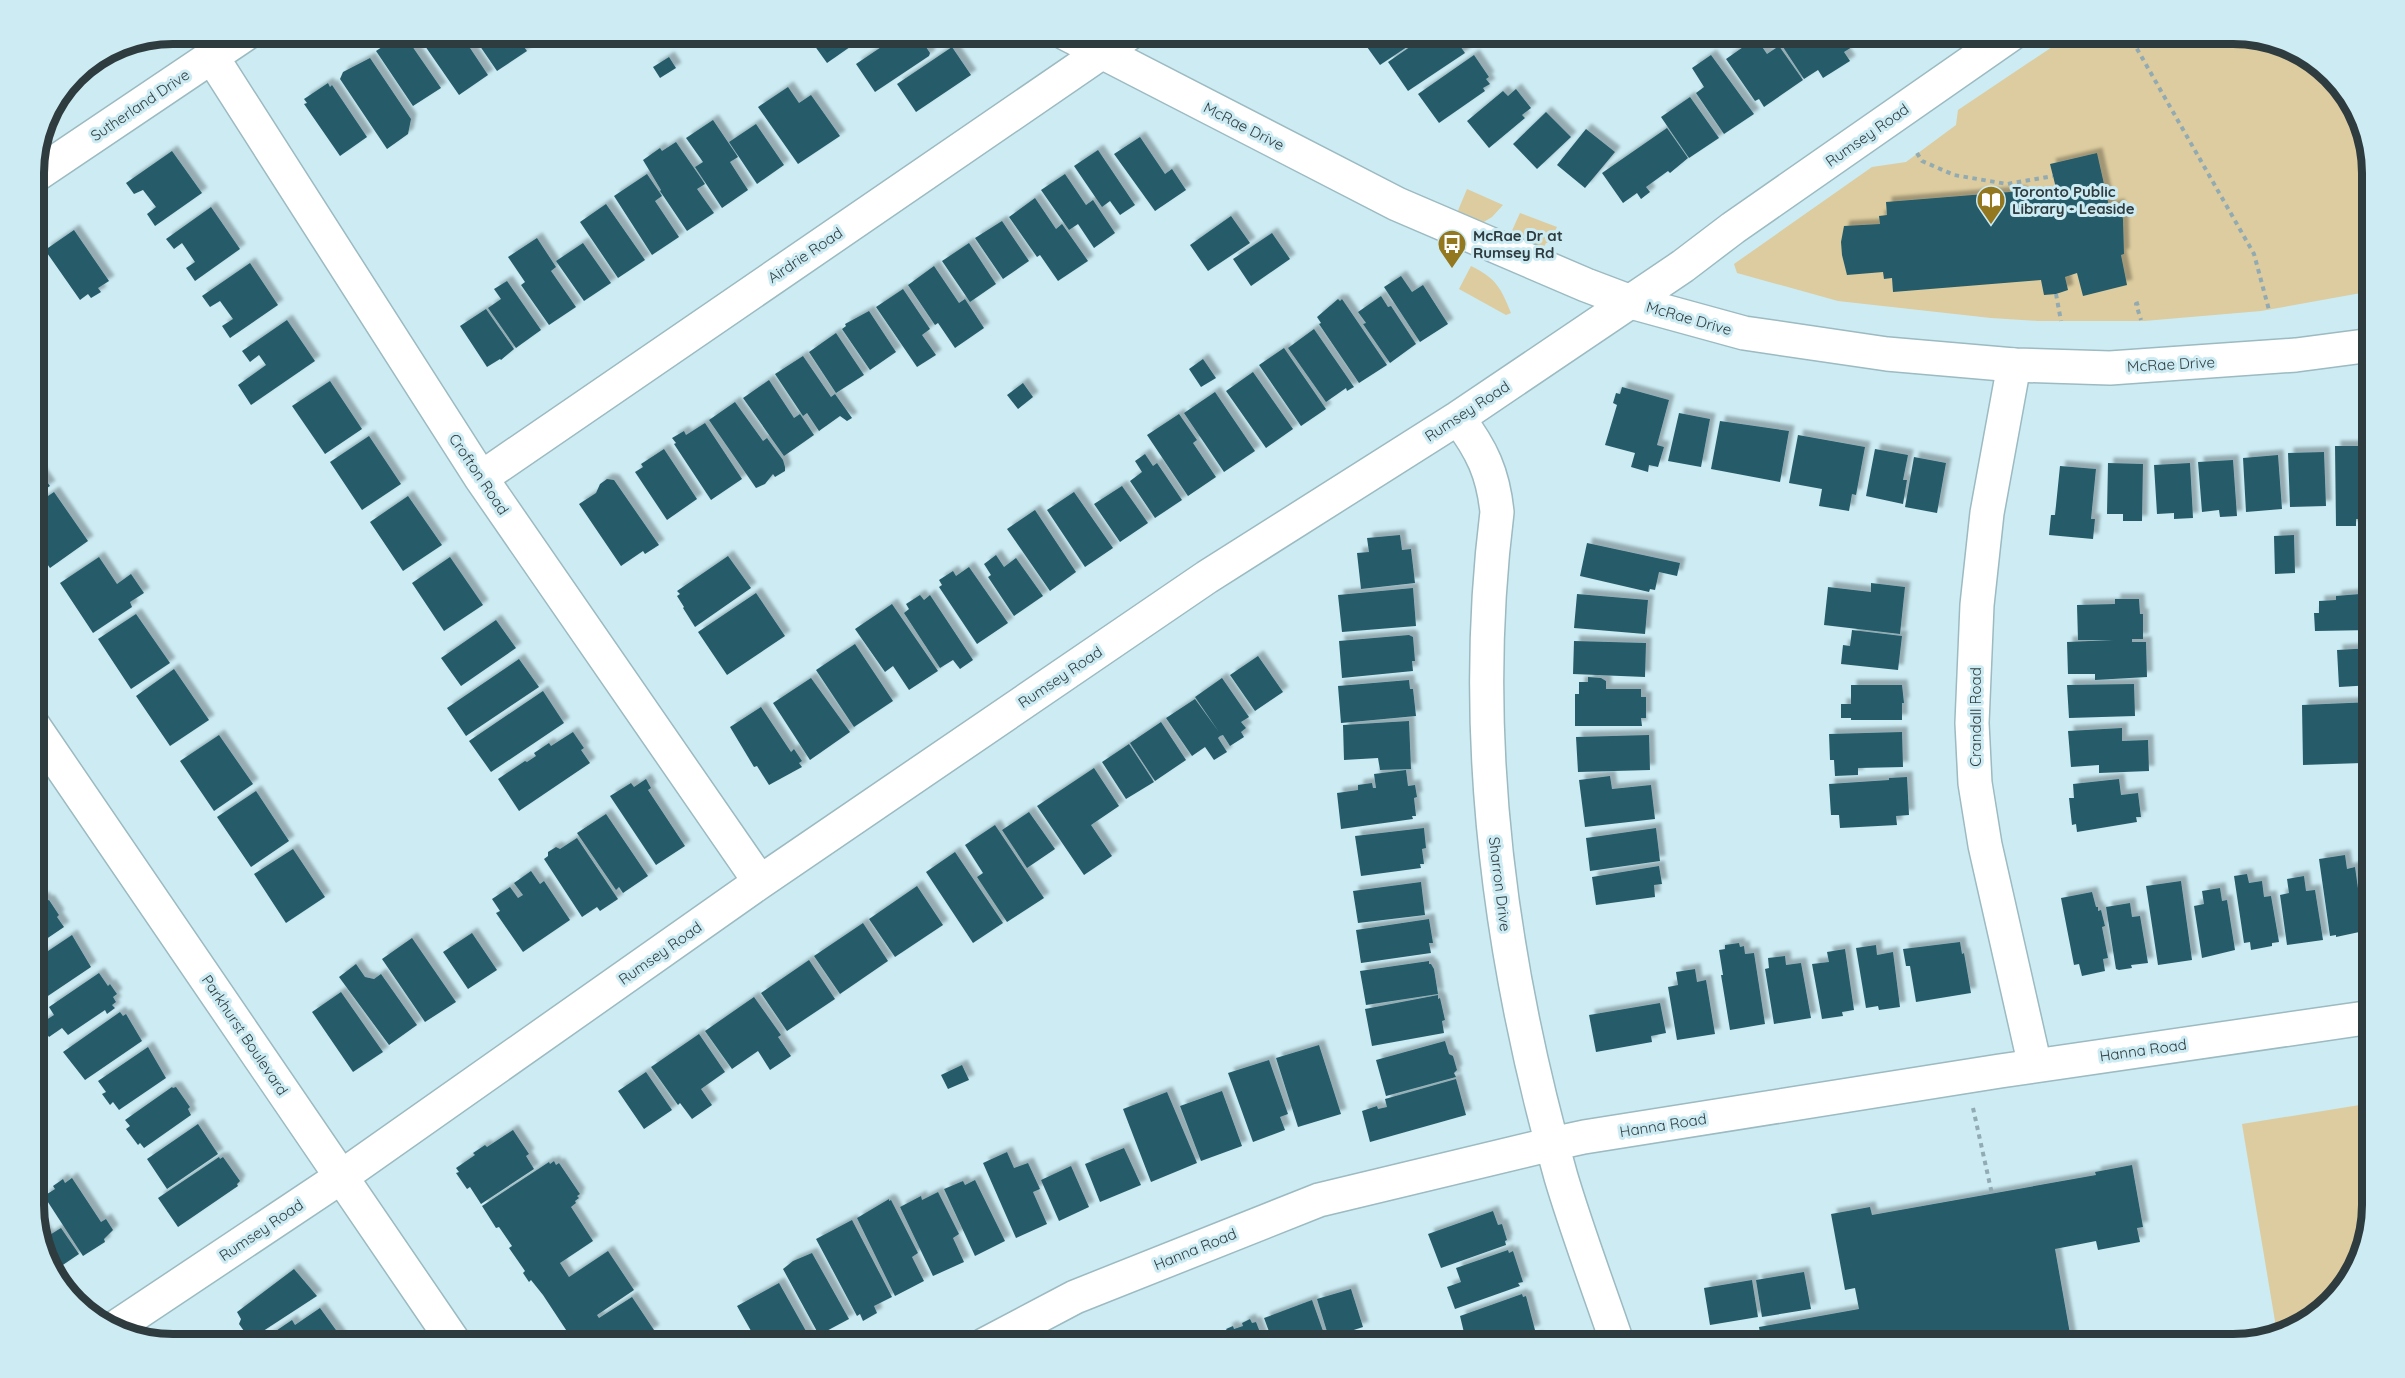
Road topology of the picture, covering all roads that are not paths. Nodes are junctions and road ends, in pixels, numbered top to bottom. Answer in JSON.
{"nodes":[{"id":1,"x":231,"y":44,"type":"edge"},
{"id":2,"x":1085,"y":44,"type":"edge"},
{"id":3,"x":1114,"y":44,"type":"edge"},
{"id":4,"x":1997,"y":44,"type":"edge"},
{"id":5,"x":1101,"y":53,"type":"junction"},
{"id":6,"x":212,"y":57,"type":"junction"},
{"id":7,"x":44,"y":170,"type":"edge"},
{"id":8,"x":1631,"y":302,"type":"junction"},
{"id":9,"x":2361,"y":346,"type":"edge"},
{"id":10,"x":2014,"y":365,"type":"junction"},
{"id":11,"x":1458,"y":418,"type":"junction"},
{"id":12,"x":481,"y":478,"type":"junction"},
{"id":13,"x":44,"y":741,"type":"edge"},
{"id":14,"x":760,"y":882,"type":"junction"},
{"id":15,"x":2362,"y":1018,"type":"edge"},
{"id":16,"x":2035,"y":1066,"type":"junction"},
{"id":17,"x":1552,"y":1144,"type":"junction"},
{"id":18,"x":341,"y":1177,"type":"junction"},
{"id":19,"x":121,"y":1324,"type":"edge"},
{"id":20,"x":448,"y":1334,"type":"edge"},
{"id":21,"x":1005,"y":1334,"type":"edge"},
{"id":22,"x":1614,"y":1334,"type":"edge"}],
"edges":[{"from":1,"to":6,"type":"street","name":"Sutherland Drive"},
{"from":2,"to":5,"type":"street","name":"McRae Drive"},
{"from":3,"to":5,"type":"street","name":"Airdrie Road"},
{"from":4,"to":8,"type":"street","name":"Rumsey Road"},
{"from":5,"to":8,"type":"street","name":"McRae Drive"},
{"from":5,"to":12,"type":"street","name":"Airdrie Road"},
{"from":6,"to":7,"type":"street","name":"Sutherland Drive"},
{"from":6,"to":12,"type":"street","name":"Crofton Road"},
{"from":8,"to":10,"type":"street","name":"McRae Drive"},
{"from":8,"to":11,"type":"street","name":"Rumsey Road"},
{"from":9,"to":10,"type":"street","name":"McRae Drive"},
{"from":10,"to":16,"type":"street","name":"Crandall Road"},
{"from":11,"to":14,"type":"street","name":"Rumsey Road"},
{"from":11,"to":17,"type":"street","name":"Sharron Drive"},
{"from":12,"to":14,"type":"street","name":"Crofton Road"},
{"from":13,"to":18,"type":"street","name":"Parkhurst Boulevard"},
{"from":14,"to":18,"type":"street","name":"Rumsey Road"},
{"from":15,"to":16,"type":"street","name":"Hanna Road"},
{"from":16,"to":17,"type":"street","name":"Hanna Road"},
{"from":17,"to":21,"type":"street","name":"Hanna Road"},
{"from":17,"to":22,"type":"street","name":"Sharron Drive"},
{"from":18,"to":19,"type":"street","name":"Rumsey Road"},
{"from":18,"to":20,"type":"street","name":"Parkhurst Boulevard"}]}
